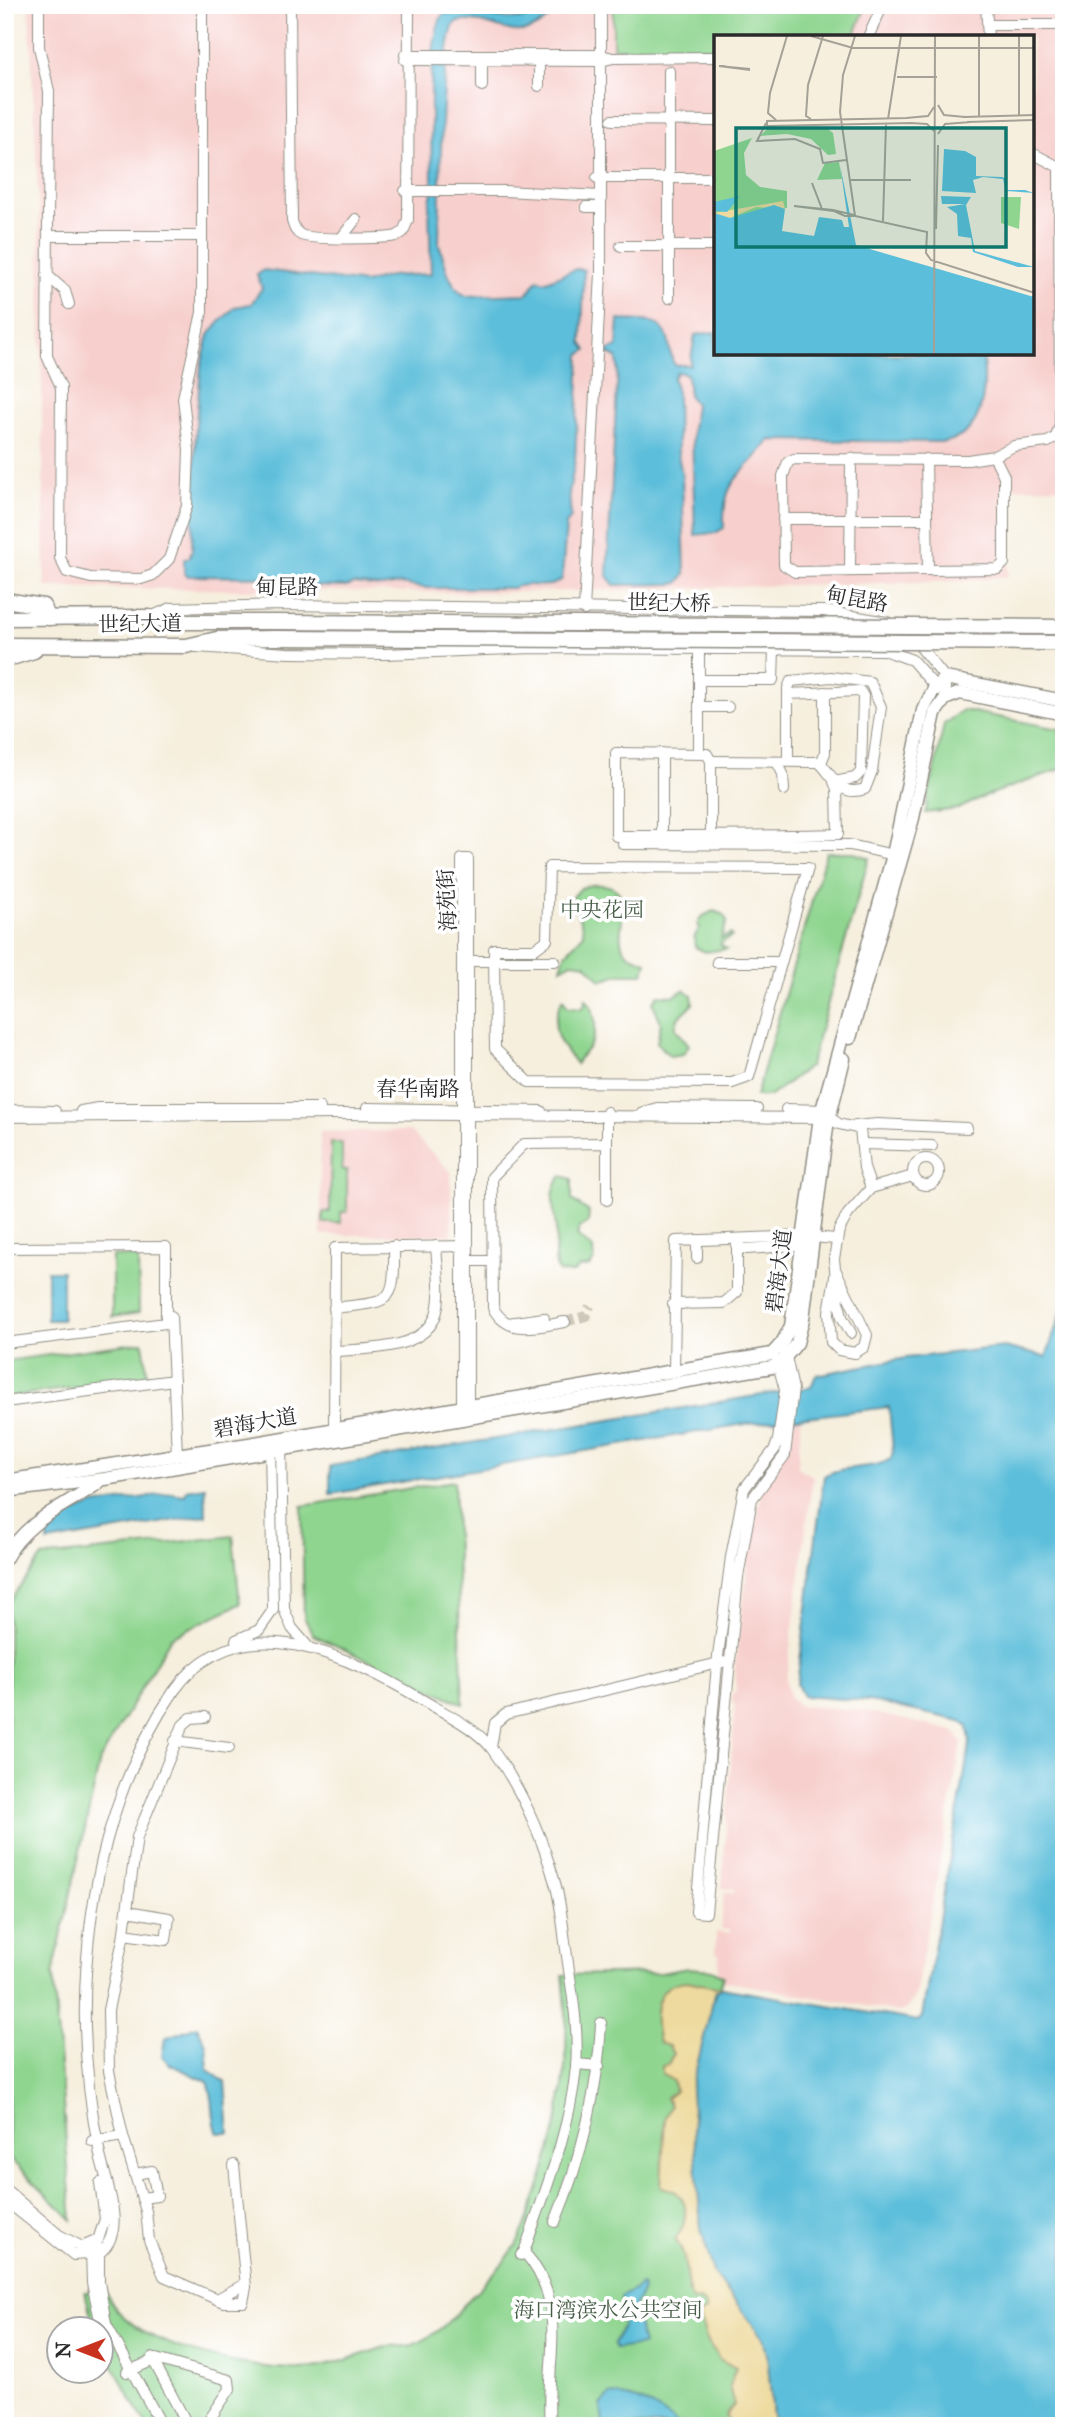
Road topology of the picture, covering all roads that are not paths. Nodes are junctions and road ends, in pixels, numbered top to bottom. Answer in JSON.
{"nodes":[{"id":1,"x":39,"y":5,"type":"edge"},
{"id":2,"x":45,"y":5,"type":"edge"},
{"id":3,"x":196,"y":5,"type":"edge"},
{"id":4,"x":202,"y":5,"type":"edge"},
{"id":5,"x":292,"y":5,"type":"edge"},
{"id":6,"x":407,"y":5,"type":"edge"},
{"id":7,"x":595,"y":5,"type":"edge"},
{"id":8,"x":601,"y":5,"type":"edge"},
{"id":9,"x":883,"y":5,"type":"edge"},
{"id":10,"x":986,"y":5,"type":"edge"},
{"id":11,"x":987,"y":25,"type":"junction"},
{"id":12,"x":1064,"y":25,"type":"edge"},
{"id":13,"x":869,"y":35,"type":"edge"},
{"id":14,"x":988,"y":35,"type":"edge"},
{"id":15,"x":407,"y":57,"type":"junction"},
{"id":16,"x":714,"y":57,"type":"edge"},
{"id":17,"x":482,"y":58,"type":"junction"},
{"id":18,"x":539,"y":58,"type":"junction"},
{"id":19,"x":598,"y":58,"type":"junction"},
{"id":20,"x":669,"y":71,"type":"dead end"},
{"id":21,"x":482,"y":86,"type":"dead end"},
{"id":22,"x":539,"y":86,"type":"dead end"},
{"id":23,"x":612,"y":120,"type":"dead end"},
{"id":24,"x":669,"y":121,"type":"junction"},
{"id":25,"x":714,"y":121,"type":"edge"},
{"id":26,"x":1034,"y":154,"type":"edge"},
{"id":27,"x":599,"y":178,"type":"junction"},
{"id":28,"x":669,"y":178,"type":"junction"},
{"id":29,"x":714,"y":178,"type":"edge"},
{"id":30,"x":407,"y":191,"type":"junction"},
{"id":31,"x":599,"y":200,"type":"junction"},
{"id":32,"x":586,"y":207,"type":"dead end"},
{"id":33,"x":356,"y":219,"type":"dead end"},
{"id":34,"x":52,"y":234,"type":"junction"},
{"id":35,"x":199,"y":234,"type":"junction"},
{"id":36,"x":344,"y":236,"type":"junction"},
{"id":37,"x":621,"y":246,"type":"dead end"},
{"id":38,"x":669,"y":246,"type":"junction"},
{"id":39,"x":714,"y":246,"type":"edge"},
{"id":40,"x":50,"y":278,"type":"junction"},
{"id":41,"x":669,"y":299,"type":"dead end"},
{"id":42,"x":69,"y":304,"type":"dead end"},
{"id":43,"x":994,"y":456,"type":"junction"},
{"id":44,"x":851,"y":458,"type":"junction"},
{"id":45,"x":926,"y":459,"type":"junction"},
{"id":46,"x":783,"y":519,"type":"junction"},
{"id":47,"x":851,"y":519,"type":"junction"},
{"id":48,"x":926,"y":519,"type":"junction"},
{"id":49,"x":928,"y":570,"type":"junction"},
{"id":50,"x":850,"y":571,"type":"junction"},
{"id":51,"x":5,"y":600,"type":"edge"},
{"id":52,"x":589,"y":610,"type":"junction"},
{"id":53,"x":824,"y":611,"type":"junction"},
{"id":54,"x":149,"y":617,"type":"junction"},
{"id":55,"x":5,"y":618,"type":"edge"},
{"id":56,"x":49,"y":618,"type":"junction"},
{"id":57,"x":274,"y":622,"type":"joint"},
{"id":58,"x":1064,"y":627,"type":"edge"},
{"id":59,"x":275,"y":638,"type":"joint"},
{"id":60,"x":1064,"y":643,"type":"edge"},
{"id":61,"x":5,"y":645,"type":"edge"},
{"id":62,"x":43,"y":645,"type":"junction"},
{"id":63,"x":186,"y":646,"type":"junction"},
{"id":64,"x":595,"y":648,"type":"junction"},
{"id":65,"x":699,"y":649,"type":"junction"},
{"id":66,"x":774,"y":649,"type":"junction"},
{"id":67,"x":824,"y":649,"type":"junction"},
{"id":68,"x":5,"y":660,"type":"edge"},
{"id":69,"x":945,"y":678,"type":"junction"},
{"id":70,"x":699,"y":680,"type":"junction"},
{"id":71,"x":935,"y":687,"type":"junction"},
{"id":72,"x":825,"y":692,"type":"junction"},
{"id":73,"x":788,"y":694,"type":"junction"},
{"id":74,"x":944,"y":699,"type":"junction"},
{"id":75,"x":1064,"y":701,"type":"edge"},
{"id":76,"x":699,"y":707,"type":"junction"},
{"id":77,"x":728,"y":707,"type":"dead end"},
{"id":78,"x":1064,"y":714,"type":"edge"},
{"id":79,"x":699,"y":752,"type":"junction"},
{"id":80,"x":662,"y":753,"type":"junction"},
{"id":81,"x":711,"y":761,"type":"junction"},
{"id":82,"x":783,"y":762,"type":"junction"},
{"id":83,"x":821,"y":763,"type":"junction"},
{"id":84,"x":834,"y":782,"type":"junction"},
{"id":85,"x":784,"y":790,"type":"dead end"},
{"id":86,"x":662,"y":836,"type":"junction"},
{"id":87,"x":711,"y":836,"type":"junction"},
{"id":88,"x":623,"y":844,"type":"dead end"},
{"id":89,"x":794,"y":844,"type":"junction"},
{"id":90,"x":898,"y":856,"type":"junction"},
{"id":91,"x":786,"y":867,"type":"junction"},
{"id":92,"x":465,"y":961,"type":"junction"},
{"id":93,"x":494,"y":961,"type":"junction"},
{"id":94,"x":555,"y":961,"type":"dead end"},
{"id":95,"x":717,"y":962,"type":"dead end"},
{"id":96,"x":782,"y":962,"type":"junction"},
{"id":97,"x":5,"y":1110,"type":"edge"},
{"id":98,"x":465,"y":1112,"type":"junction"},
{"id":99,"x":607,"y":1114,"type":"junction"},
{"id":100,"x":826,"y":1114,"type":"junction"},
{"id":101,"x":5,"y":1117,"type":"edge"},
{"id":102,"x":855,"y":1126,"type":"junction"},
{"id":103,"x":967,"y":1128,"type":"dead end"},
{"id":104,"x":607,"y":1143,"type":"junction"},
{"id":105,"x":863,"y":1144,"type":"junction"},
{"id":106,"x":932,"y":1146,"type":"dead end"},
{"id":107,"x":913,"y":1176,"type":"dead end"},
{"id":108,"x":872,"y":1188,"type":"junction"},
{"id":109,"x":607,"y":1200,"type":"dead end"},
{"id":110,"x":835,"y":1239,"type":"junction"},
{"id":111,"x":697,"y":1240,"type":"junction"},
{"id":112,"x":737,"y":1240,"type":"junction"},
{"id":113,"x":808,"y":1241,"type":"junction"},
{"id":114,"x":394,"y":1246,"type":"junction"},
{"id":115,"x":436,"y":1246,"type":"junction"},
{"id":116,"x":465,"y":1246,"type":"junction"},
{"id":117,"x":5,"y":1248,"type":"edge"},
{"id":118,"x":168,"y":1251,"type":"junction"},
{"id":119,"x":115,"y":1252,"type":"dead end"},
{"id":120,"x":697,"y":1258,"type":"dead end"},
{"id":121,"x":465,"y":1261,"type":"junction"},
{"id":122,"x":490,"y":1262,"type":"junction"},
{"id":123,"x":836,"y":1271,"type":"junction"},
{"id":124,"x":673,"y":1304,"type":"junction"},
{"id":125,"x":334,"y":1308,"type":"junction"},
{"id":126,"x":544,"y":1318,"type":"dead end"},
{"id":127,"x":565,"y":1322,"type":"tunnel mouth"},
{"id":128,"x":507,"y":1324,"type":"junction"},
{"id":129,"x":851,"y":1333,"type":"dead end"},
{"id":130,"x":5,"y":1343,"type":"edge"},
{"id":131,"x":779,"y":1347,"type":"junction"},
{"id":132,"x":334,"y":1351,"type":"junction"},
{"id":133,"x":783,"y":1363,"type":"junction"},
{"id":134,"x":674,"y":1372,"type":"junction"},
{"id":135,"x":174,"y":1380,"type":"junction"},
{"id":136,"x":5,"y":1402,"type":"edge"},
{"id":137,"x":465,"y":1413,"type":"junction"},
{"id":138,"x":334,"y":1429,"type":"junction"},
{"id":139,"x":276,"y":1444,"type":"junction"},
{"id":140,"x":177,"y":1455,"type":"junction"},
{"id":141,"x":104,"y":1479,"type":"junction"},
{"id":142,"x":5,"y":1481,"type":"edge"},
{"id":143,"x":5,"y":1491,"type":"edge"},
{"id":144,"x":5,"y":1559,"type":"edge"},
{"id":145,"x":310,"y":1648,"type":"junction"},
{"id":146,"x":722,"y":1665,"type":"junction"},
{"id":147,"x":205,"y":1717,"type":"dead end"},
{"id":148,"x":175,"y":1741,"type":"junction"},
{"id":149,"x":491,"y":1747,"type":"junction"},
{"id":150,"x":229,"y":1748,"type":"dead end"},
{"id":151,"x":127,"y":1911,"type":"junction"},
{"id":152,"x":124,"y":1934,"type":"junction"},
{"id":153,"x":601,"y":2023,"type":"dead end"},
{"id":154,"x":576,"y":2064,"type":"junction"},
{"id":155,"x":599,"y":2066,"type":"junction"},
{"id":156,"x":123,"y":2136,"type":"junction"},
{"id":157,"x":94,"y":2141,"type":"junction"},
{"id":158,"x":234,"y":2165,"type":"dead end"},
{"id":159,"x":135,"y":2174,"type":"junction"},
{"id":160,"x":550,"y":2179,"type":"junction"},
{"id":161,"x":569,"y":2186,"type":"junction"},
{"id":162,"x":5,"y":2189,"type":"edge"},
{"id":163,"x":142,"y":2198,"type":"junction"},
{"id":164,"x":5,"y":2200,"type":"edge"},
{"id":165,"x":555,"y":2222,"type":"dead end"},
{"id":166,"x":95,"y":2248,"type":"junction"},
{"id":167,"x":152,"y":2358,"type":"junction"},
{"id":168,"x":129,"y":2370,"type":"junction"},
{"id":169,"x":160,"y":2426,"type":"edge"},
{"id":170,"x":188,"y":2426,"type":"edge"},
{"id":171,"x":205,"y":2426,"type":"edge"},
{"id":172,"x":547,"y":2426,"type":"edge"}],
"edges":[{"from":1,"to":34,"type":"street"},
{"from":2,"to":34,"type":"street"},
{"from":3,"to":35,"type":"street"},
{"from":4,"to":35,"type":"street"},
{"from":5,"to":36,"type":"street"},
{"from":6,"to":15,"type":"street"},
{"from":7,"to":19,"type":"street"},
{"from":8,"to":19,"type":"street"},
{"from":9,"to":13,"type":"street"},
{"from":10,"to":11,"type":"street"},
{"from":11,"to":12,"type":"street"},
{"from":11,"to":14,"type":"street"},
{"from":15,"to":17,"type":"street"},
{"from":15,"to":30,"type":"street"},
{"from":16,"to":19,"type":"street"},
{"from":17,"to":18,"type":"street"},
{"from":17,"to":21,"type":"street"},
{"from":18,"to":19,"type":"street"},
{"from":18,"to":22,"type":"street"},
{"from":19,"to":27,"type":"street"},
{"from":20,"to":24,"type":"street"},
{"from":23,"to":24,"type":"street"},
{"from":24,"to":25,"type":"street"},
{"from":24,"to":28,"type":"street"},
{"from":26,"to":43,"type":"street"},
{"from":27,"to":28,"type":"street"},
{"from":27,"to":31,"type":"street"},
{"from":28,"to":29,"type":"street"},
{"from":28,"to":38,"type":"street"},
{"from":30,"to":31,"type":"street"},
{"from":30,"to":36,"type":"street"},
{"from":31,"to":32,"type":"street"},
{"from":31,"to":52,"type":"street"},
{"from":33,"to":36,"type":"street"},
{"from":34,"to":35,"type":"street"},
{"from":34,"to":40,"type":"street"},
{"from":35,"to":40,"type":"street"},
{"from":37,"to":38,"type":"street"},
{"from":38,"to":39,"type":"street"},
{"from":38,"to":41,"type":"street"},
{"from":40,"to":42,"type":"street"},
{"from":43,"to":45,"type":"street"},
{"from":43,"to":49,"type":"street"},
{"from":44,"to":45,"type":"street"},
{"from":44,"to":46,"type":"street"},
{"from":44,"to":47,"type":"street"},
{"from":45,"to":48,"type":"street"},
{"from":46,"to":47,"type":"street"},
{"from":46,"to":50,"type":"street"},
{"from":47,"to":48,"type":"street"},
{"from":47,"to":50,"type":"street"},
{"from":48,"to":49,"type":"street"},
{"from":49,"to":50,"type":"street"},
{"from":51,"to":56,"type":"highway"},
{"from":52,"to":53,"type":"street","name":"甸昆路"},
{"from":52,"to":54,"type":"street","name":"甸昆路"},
{"from":52,"to":64,"type":"street"},
{"from":53,"to":67,"type":"street"},
{"from":53,"to":69,"type":"street","name":"甸昆路"},
{"from":54,"to":56,"type":"highway","name":"世纪大道"},
{"from":54,"to":57,"type":"highway","name":"世纪大道"},
{"from":55,"to":56,"type":"highway","name":"世纪大道"},
{"from":57,"to":58,"type":"highway","name":"世纪大桥","bridge":true},
{"from":59,"to":60,"type":"highway","name":"世纪大桥","bridge":true},
{"from":59,"to":63,"type":"highway","name":"世纪大道"},
{"from":61,"to":62,"type":"highway","name":"世纪大道"},
{"from":62,"to":63,"type":"highway","name":"世纪大道"},
{"from":62,"to":68,"type":"highway"},
{"from":63,"to":64,"type":"street"},
{"from":64,"to":65,"type":"street"},
{"from":65,"to":66,"type":"street"},
{"from":65,"to":70,"type":"street"},
{"from":66,"to":67,"type":"street"},
{"from":66,"to":70,"type":"street"},
{"from":67,"to":71,"type":"street"},
{"from":69,"to":71,"type":"main road","name":"碧海大道"},
{"from":69,"to":74,"type":"street"},
{"from":69,"to":75,"type":"main road"},
{"from":70,"to":76,"type":"street"},
{"from":71,"to":74,"type":"street"},
{"from":71,"to":90,"type":"main road","name":"碧海大道"},
{"from":72,"to":73,"type":"street"},
{"from":72,"to":83,"type":"street"},
{"from":72,"to":84,"type":"street"},
{"from":73,"to":82,"type":"street"},
{"from":73,"to":84,"type":"street"},
{"from":74,"to":78,"type":"main road"},
{"from":74,"to":90,"type":"main road","name":"碧海大道"},
{"from":76,"to":77,"type":"street"},
{"from":76,"to":79,"type":"street"},
{"from":79,"to":80,"type":"street"},
{"from":79,"to":81,"type":"street"},
{"from":80,"to":86,"type":"street"},
{"from":80,"to":86,"type":"street"},
{"from":81,"to":82,"type":"street"},
{"from":81,"to":87,"type":"street"},
{"from":82,"to":83,"type":"street"},
{"from":82,"to":85,"type":"street"},
{"from":83,"to":84,"type":"street"},
{"from":84,"to":87,"type":"street"},
{"from":86,"to":87,"type":"street"},
{"from":88,"to":89,"type":"street"},
{"from":89,"to":90,"type":"street"},
{"from":89,"to":91,"type":"street"},
{"from":90,"to":100,"type":"main road","name":"碧海大道"},
{"from":91,"to":93,"type":"street"},
{"from":91,"to":96,"type":"street"},
{"from":92,"to":92,"type":"street","name":"海苑街"},
{"from":92,"to":93,"type":"street"},
{"from":92,"to":98,"type":"street","name":"海苑街"},
{"from":93,"to":94,"type":"street"},
{"from":93,"to":96,"type":"street"},
{"from":95,"to":96,"type":"street"},
{"from":97,"to":98,"type":"street","name":"春华南路"},
{"from":98,"to":99,"type":"street","name":"春华南路"},
{"from":98,"to":101,"type":"street","name":"春华南路"},
{"from":98,"to":116,"type":"street","name":"海苑街"},
{"from":99,"to":100,"type":"street","name":"春华南路"},
{"from":99,"to":104,"type":"street"},
{"from":100,"to":102,"type":"street","name":"春华南路"},
{"from":100,"to":113,"type":"main road","name":"碧海大道"},
{"from":102,"to":103,"type":"street"},
{"from":102,"to":105,"type":"street"},
{"from":104,"to":109,"type":"street"},
{"from":104,"to":122,"type":"street"},
{"from":105,"to":106,"type":"street"},
{"from":105,"to":108,"type":"street"},
{"from":107,"to":108,"type":"street"},
{"from":108,"to":110,"type":"street"},
{"from":110,"to":113,"type":"street"},
{"from":110,"to":123,"type":"street"},
{"from":111,"to":112,"type":"street"},
{"from":111,"to":120,"type":"street"},
{"from":111,"to":124,"type":"street"},
{"from":112,"to":113,"type":"street"},
{"from":112,"to":124,"type":"street"},
{"from":113,"to":131,"type":"main road","name":"碧海大道"},
{"from":113,"to":133,"type":"main road","name":"碧海大道"},
{"from":114,"to":115,"type":"street"},
{"from":114,"to":125,"type":"street"},
{"from":114,"to":125,"type":"street"},
{"from":115,"to":116,"type":"street"},
{"from":115,"to":132,"type":"street"},
{"from":116,"to":121,"type":"street","name":"海苑街"},
{"from":117,"to":118,"type":"street"},
{"from":118,"to":119,"type":"street"},
{"from":118,"to":130,"type":"street"},
{"from":118,"to":135,"type":"street"},
{"from":121,"to":122,"type":"street"},
{"from":121,"to":137,"type":"street","name":"海苑街"},
{"from":122,"to":128,"type":"street"},
{"from":123,"to":123,"type":"street"},
{"from":123,"to":129,"type":"street"},
{"from":124,"to":134,"type":"street"},
{"from":125,"to":132,"type":"street"},
{"from":126,"to":128,"type":"street"},
{"from":127,"to":128,"type":"street"},
{"from":131,"to":133,"type":"street"},
{"from":131,"to":134,"type":"main road","name":"碧海大道"},
{"from":132,"to":138,"type":"street"},
{"from":133,"to":137,"type":"main road","name":"碧海大道"},
{"from":133,"to":146,"type":"street"},
{"from":134,"to":137,"type":"main road","name":"碧海大道"},
{"from":135,"to":136,"type":"street"},
{"from":135,"to":140,"type":"street"},
{"from":137,"to":138,"type":"main road","name":"碧海大道"},
{"from":137,"to":139,"type":"main road","name":"碧海大道"},
{"from":138,"to":139,"type":"main road","name":"碧海大道"},
{"from":139,"to":140,"type":"main road","name":"碧海大道"},
{"from":139,"to":141,"type":"main road","name":"碧海大道"},
{"from":139,"to":145,"type":"street"},
{"from":139,"to":157,"type":"street"},
{"from":140,"to":142,"type":"main road","name":"碧海大道"},
{"from":141,"to":143,"type":"main road","name":"碧海大道"},
{"from":141,"to":144,"type":"main road"},
{"from":145,"to":149,"type":"street"},
{"from":145,"to":157,"type":"street"},
{"from":146,"to":146,"type":"street"},
{"from":146,"to":149,"type":"street"},
{"from":147,"to":148,"type":"street"},
{"from":148,"to":150,"type":"street"},
{"from":148,"to":151,"type":"street"},
{"from":149,"to":154,"type":"street"},
{"from":151,"to":152,"type":"street"},
{"from":151,"to":152,"type":"street"},
{"from":152,"to":156,"type":"street"},
{"from":153,"to":155,"type":"street"},
{"from":154,"to":155,"type":"street"},
{"from":154,"to":160,"type":"street"},
{"from":155,"to":161,"type":"street"},
{"from":156,"to":157,"type":"street"},
{"from":156,"to":159,"type":"street"},
{"from":157,"to":166,"type":"street"},
{"from":158,"to":163,"type":"street"},
{"from":159,"to":163,"type":"street"},
{"from":159,"to":163,"type":"street"},
{"from":160,"to":161,"type":"street"},
{"from":160,"to":172,"type":"street"},
{"from":161,"to":165,"type":"street"},
{"from":162,"to":166,"type":"street"},
{"from":164,"to":166,"type":"street"},
{"from":166,"to":168,"type":"street"},
{"from":167,"to":168,"type":"street"},
{"from":167,"to":170,"type":"street"},
{"from":167,"to":171,"type":"street"},
{"from":168,"to":169,"type":"street"}]}
